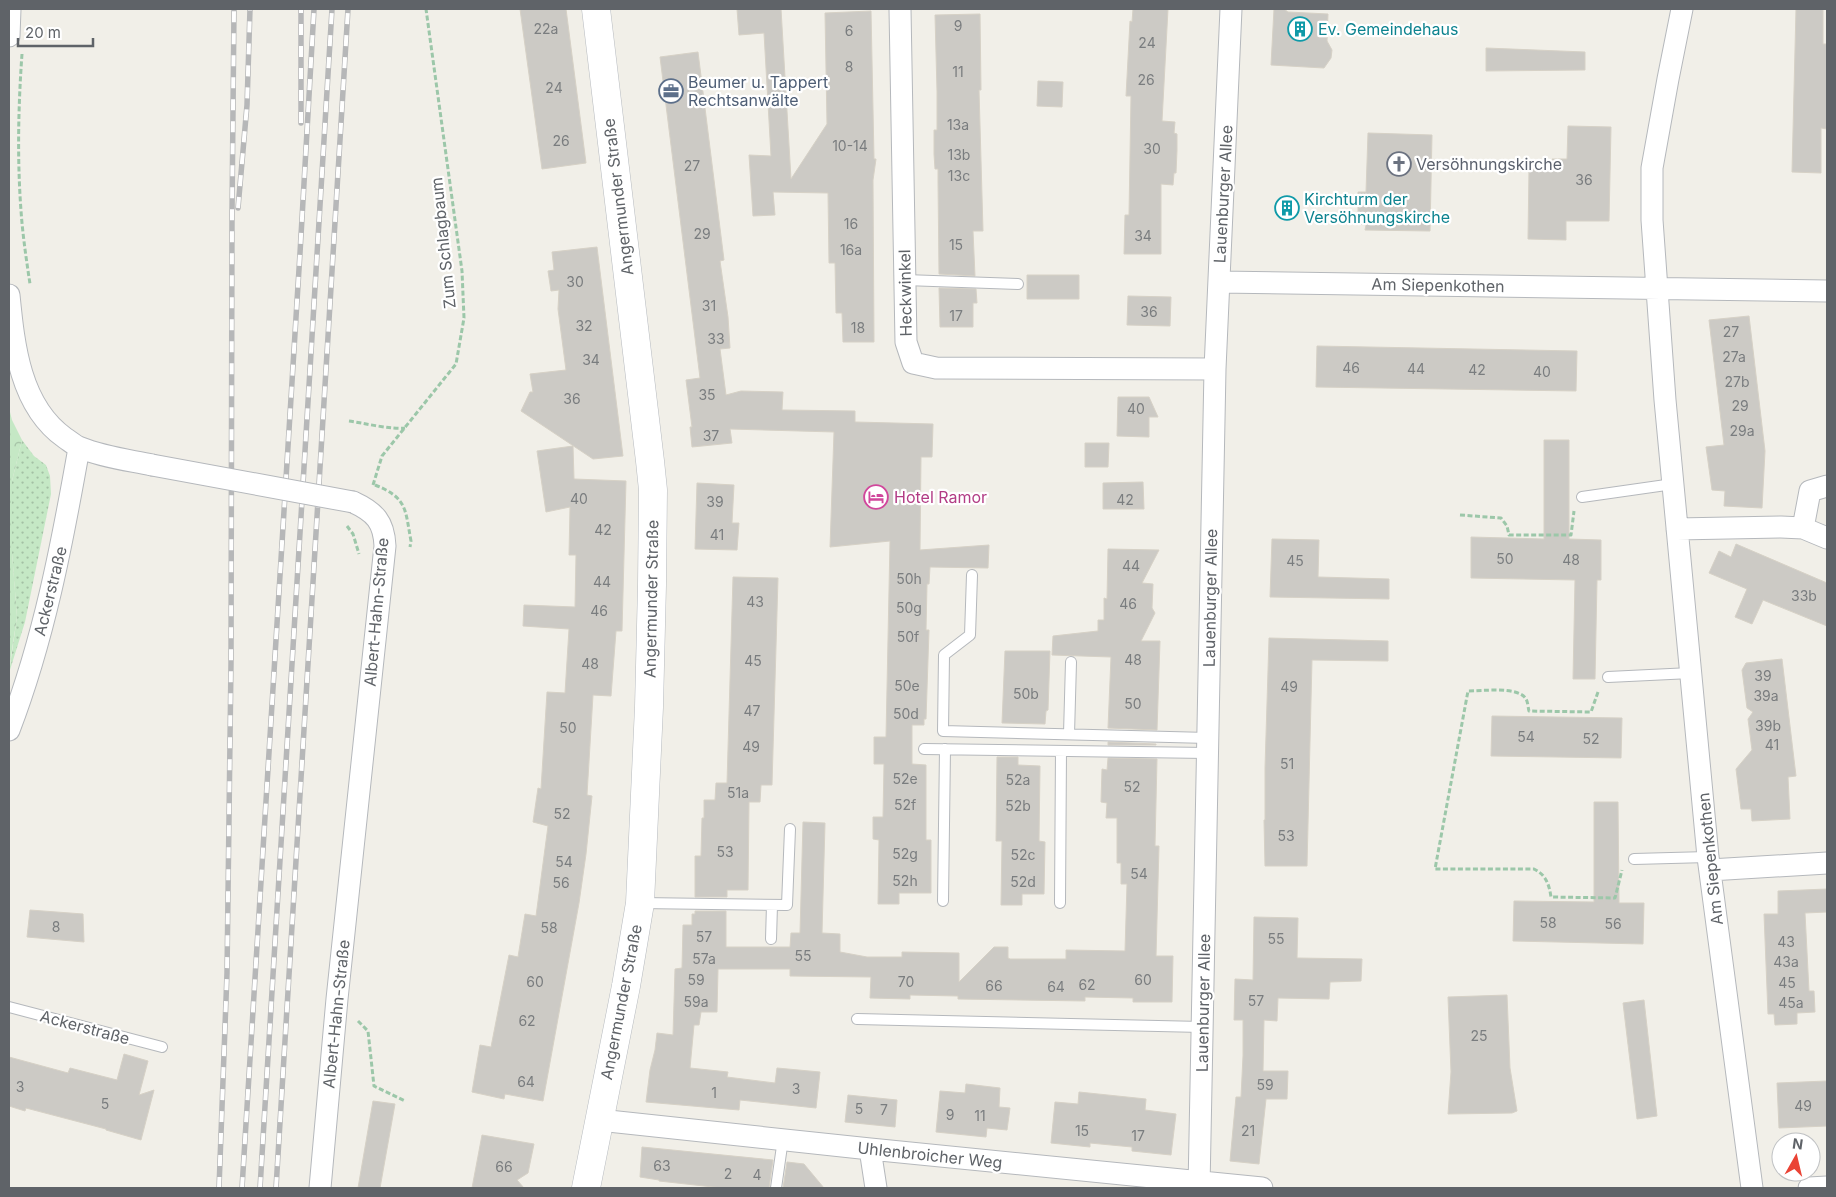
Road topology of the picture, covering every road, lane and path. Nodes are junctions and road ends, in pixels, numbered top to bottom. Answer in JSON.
{"nodes":[{"id":1,"x":10,"y":9,"type":"edge"},
{"id":2,"x":426,"y":9,"type":"edge"},
{"id":3,"x":596,"y":9,"type":"edge"},
{"id":4,"x":900,"y":9,"type":"edge"},
{"id":5,"x":1231,"y":9,"type":"edge"},
{"id":6,"x":1682,"y":9,"type":"edge"},
{"id":7,"x":16,"y":41,"type":"edge"},
{"id":8,"x":905,"y":280,"type":"junction"},
{"id":9,"x":1219,"y":282,"type":"junction"},
{"id":10,"x":1018,"y":284,"type":"dead end"},
{"id":11,"x":30,"y":288,"type":"dead end"},
{"id":12,"x":1656,"y":288,"type":"junction"},
{"id":13,"x":1827,"y":290,"type":"edge"},
{"id":14,"x":9,"y":295,"type":"edge"},
{"id":15,"x":1215,"y":370,"type":"junction"},
{"id":16,"x":349,"y":421,"type":"dead end"},
{"id":17,"x":405,"y":428,"type":"junction"},
{"id":18,"x":79,"y":448,"type":"junction"},
{"id":19,"x":1673,"y":484,"type":"junction"},
{"id":20,"x":1827,"y":486,"type":"edge"},
{"id":21,"x":1582,"y":496,"type":"joint"},
{"id":22,"x":359,"y":505,"type":"junction"},
{"id":23,"x":1460,"y":515,"type":"dead end"},
{"id":24,"x":1803,"y":528,"type":"junction"},
{"id":25,"x":1677,"y":529,"type":"junction"},
{"id":26,"x":1827,"y":538,"type":"edge"},
{"id":27,"x":972,"y":575,"type":"dead end"},
{"id":28,"x":1071,"y":662,"type":"dead end"},
{"id":29,"x":1691,"y":673,"type":"junction"},
{"id":30,"x":1608,"y":677,"type":"joint"},
{"id":31,"x":9,"y":730,"type":"edge"},
{"id":32,"x":1069,"y":734,"type":"junction"},
{"id":33,"x":1208,"y":746,"type":"junction"},
{"id":34,"x":924,"y":748,"type":"dead end"},
{"id":35,"x":945,"y":749,"type":"junction"},
{"id":36,"x":1061,"y":751,"type":"junction"},
{"id":37,"x":790,"y":829,"type":"dead end"},
{"id":38,"x":1634,"y":859,"type":"joint"},
{"id":39,"x":1709,"y":863,"type":"junction"},
{"id":40,"x":1827,"y":863,"type":"edge"},
{"id":41,"x":943,"y":901,"type":"dead end"},
{"id":42,"x":640,"y":903,"type":"junction"},
{"id":43,"x":1060,"y":903,"type":"dead end"},
{"id":44,"x":772,"y":905,"type":"junction"},
{"id":45,"x":771,"y":939,"type":"dead end"},
{"id":46,"x":337,"y":999,"type":"junction"},
{"id":47,"x":9,"y":1007,"type":"edge"},
{"id":48,"x":857,"y":1019,"type":"dead end"},
{"id":49,"x":1202,"y":1027,"type":"junction"},
{"id":50,"x":162,"y":1047,"type":"dead end"},
{"id":51,"x":405,"y":1101,"type":"dead end"},
{"id":52,"x":599,"y":1120,"type":"junction"},
{"id":53,"x":783,"y":1139,"type":"junction"},
{"id":54,"x":870,"y":1149,"type":"junction"},
{"id":55,"x":1199,"y":1185,"type":"edge"},
{"id":56,"x":1827,"y":1187,"type":"edge"},
{"id":57,"x":320,"y":1188,"type":"edge"},
{"id":58,"x":586,"y":1188,"type":"edge"},
{"id":59,"x":776,"y":1188,"type":"edge"},
{"id":60,"x":876,"y":1188,"type":"edge"},
{"id":61,"x":1262,"y":1188,"type":"edge"},
{"id":62,"x":1752,"y":1188,"type":"edge"},
{"id":63,"x":1809,"y":1188,"type":"edge"}],
"edges":[{"from":1,"to":7,"type":"street"},
{"from":2,"to":17,"type":"path","name":"Zum Schlagbaum"},
{"from":3,"to":42,"type":"main road","name":"Angermunder Straße"},
{"from":4,"to":8,"type":"street","name":"Heckwinkel"},
{"from":5,"to":9,"type":"street","name":"Lauenburger Allee"},
{"from":6,"to":12,"type":"street","name":"Am Siepenkothen"},
{"from":7,"to":11,"type":"path"},
{"from":8,"to":10,"type":"lane"},
{"from":8,"to":15,"type":"street","name":"Heckwinkel"},
{"from":9,"to":12,"type":"street","name":"Am Siepenkothen"},
{"from":9,"to":15,"type":"street","name":"Lauenburger Allee"},
{"from":12,"to":13,"type":"street"},
{"from":12,"to":19,"type":"street","name":"Am Siepenkothen"},
{"from":14,"to":18,"type":"street"},
{"from":15,"to":33,"type":"street","name":"Lauenburger Allee"},
{"from":16,"to":17,"type":"path"},
{"from":17,"to":22,"type":"path","name":"Zum Schlagbaum"},
{"from":18,"to":22,"type":"street","bridge":true},
{"from":18,"to":31,"type":"street","name":"Ackerstraße"},
{"from":19,"to":21,"type":"lane"},
{"from":19,"to":25,"type":"street","name":"Am Siepenkothen"},
{"from":20,"to":24,"type":"street"},
{"from":21,"to":23,"type":"path"},
{"from":22,"to":46,"type":"street","name":"Albert-Hahn-Straße"},
{"from":24,"to":25,"type":"street"},
{"from":24,"to":26,"type":"street"},
{"from":25,"to":29,"type":"street","name":"Am Siepenkothen"},
{"from":27,"to":32,"type":"lane"},
{"from":28,"to":32,"type":"lane"},
{"from":29,"to":30,"type":"lane"},
{"from":29,"to":39,"type":"street","name":"Am Siepenkothen"},
{"from":30,"to":38,"type":"path"},
{"from":32,"to":33,"type":"lane"},
{"from":33,"to":36,"type":"lane"},
{"from":33,"to":49,"type":"street","name":"Lauenburger Allee"},
{"from":34,"to":35,"type":"lane"},
{"from":35,"to":36,"type":"lane"},
{"from":35,"to":41,"type":"lane"},
{"from":36,"to":43,"type":"lane"},
{"from":37,"to":44,"type":"lane"},
{"from":38,"to":39,"type":"lane"},
{"from":39,"to":40,"type":"street"},
{"from":39,"to":62,"type":"street","name":"Am Siepenkothen"},
{"from":42,"to":44,"type":"lane"},
{"from":42,"to":52,"type":"main road","name":"Angermunder Straße"},
{"from":44,"to":45,"type":"lane"},
{"from":46,"to":51,"type":"path"},
{"from":46,"to":57,"type":"street","name":"Albert-Hahn-Straße"},
{"from":47,"to":50,"type":"lane","name":"Ackerstraße"},
{"from":48,"to":49,"type":"lane"},
{"from":49,"to":55,"type":"street","name":"Lauenburger Allee"},
{"from":52,"to":53,"type":"street","name":"Uhlenbroicher Weg"},
{"from":52,"to":58,"type":"main road","name":"Angermunder Straße"},
{"from":53,"to":54,"type":"street","name":"Uhlenbroicher Weg"},
{"from":53,"to":59,"type":"lane"},
{"from":54,"to":55,"type":"street","name":"Uhlenbroicher Weg"},
{"from":54,"to":60,"type":"street"},
{"from":55,"to":61,"type":"street","name":"Uhlenbroicher Weg"},
{"from":56,"to":63,"type":"street"}]}
